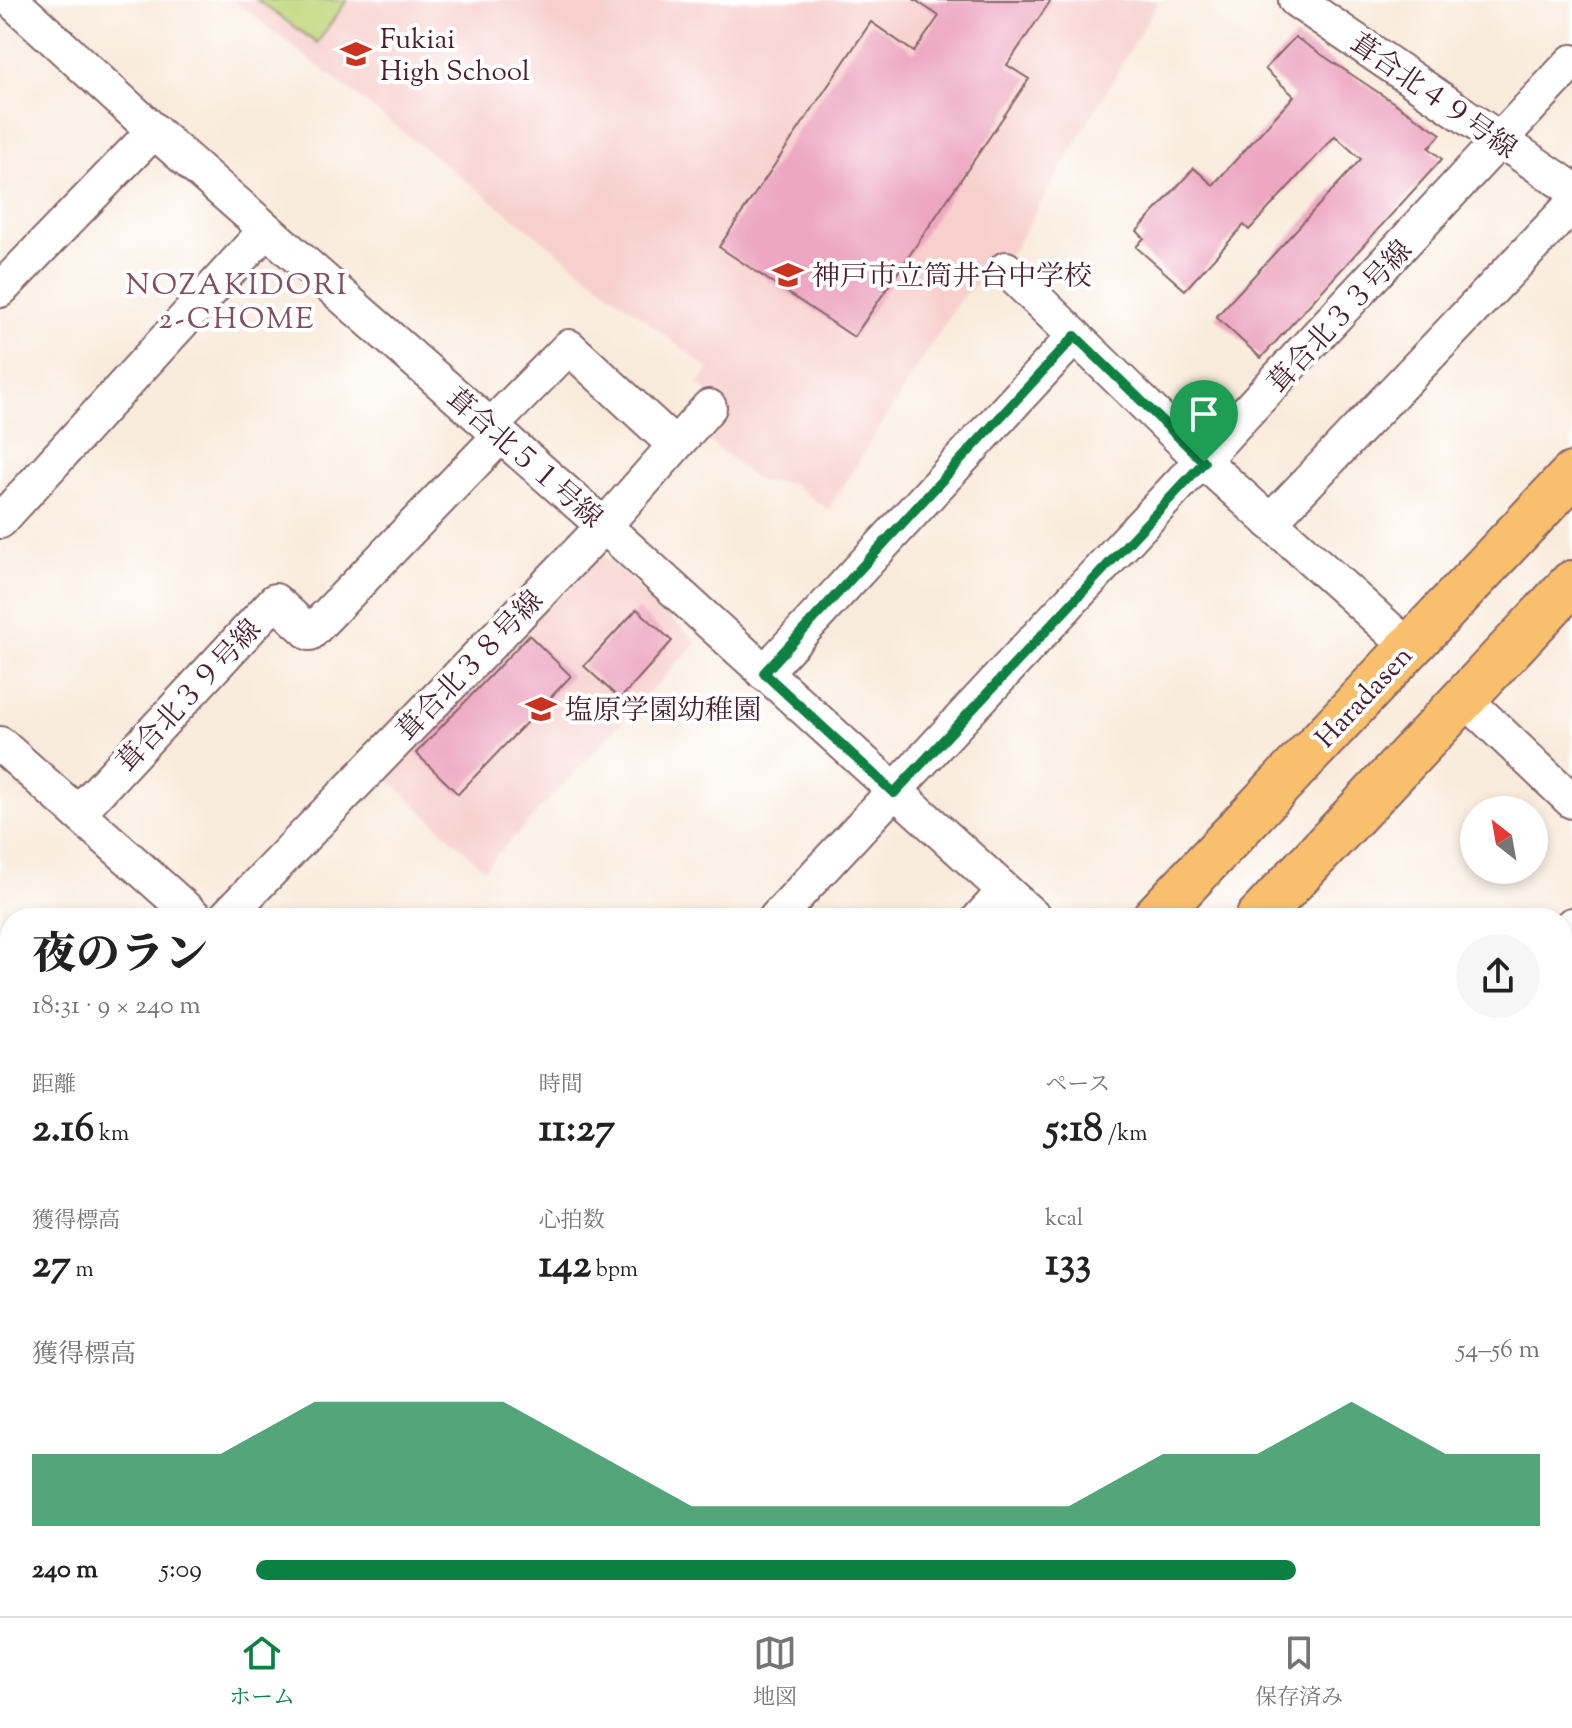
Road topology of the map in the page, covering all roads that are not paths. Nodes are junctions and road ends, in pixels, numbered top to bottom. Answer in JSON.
{"nodes":[{"id":1,"x":11,"y":0,"type":"edge"},
{"id":2,"x":1296,"y":0,"type":"edge"},
{"id":3,"x":1572,"y":62,"type":"edge"},
{"id":4,"x":154,"y":131,"type":"junction"},
{"id":5,"x":1500,"y":141,"type":"junction"},
{"id":6,"x":1572,"y":189,"type":"edge"},
{"id":7,"x":1572,"y":205,"type":"edge"},
{"id":8,"x":266,"y":230,"type":"junction"},
{"id":9,"x":1006,"y":269,"type":"dead end"},
{"id":10,"x":0,"y":290,"type":"edge"},
{"id":11,"x":1075,"y":336,"type":"junction"},
{"id":12,"x":709,"y":407,"type":"dead end"},
{"id":13,"x":495,"y":431,"type":"junction"},
{"id":14,"x":675,"y":445,"type":"junction"},
{"id":15,"x":1204,"y":462,"type":"junction"},
{"id":16,"x":1572,"y":475,"type":"edge"},
{"id":17,"x":0,"y":521,"type":"edge"},
{"id":18,"x":1270,"y":522,"type":"junction"},
{"id":19,"x":604,"y":526,"type":"junction"},
{"id":20,"x":1572,"y":583,"type":"edge"},
{"id":21,"x":1409,"y":647,"type":"junction"},
{"id":22,"x":764,"y":673,"type":"junction"},
{"id":23,"x":1465,"y":699,"type":"junction"},
{"id":24,"x":0,"y":744,"type":"edge"},
{"id":25,"x":894,"y":793,"type":"junction"},
{"id":26,"x":1572,"y":801,"type":"edge"},
{"id":27,"x":78,"y":813,"type":"junction"},
{"id":28,"x":1004,"y":892,"type":"junction"},
{"id":29,"x":185,"y":908,"type":"edge"},
{"id":30,"x":235,"y":908,"type":"edge"},
{"id":31,"x":785,"y":908,"type":"edge"},
{"id":32,"x":989,"y":908,"type":"edge"},
{"id":33,"x":1023,"y":908,"type":"edge"},
{"id":34,"x":1163,"y":908,"type":"edge"},
{"id":35,"x":1267,"y":908,"type":"edge"}],
"edges":[{"from":1,"to":4,"type":"street","name":"葺合北５１号線"},
{"from":2,"to":5,"type":"street","name":"葺合北４９号線"},
{"from":3,"to":5,"type":"street","name":"葺合北３３号線"},
{"from":4,"to":8,"type":"street","name":"葺合北５１号線"},
{"from":4,"to":10,"type":"street"},
{"from":5,"to":6,"type":"street","name":"葺合北４９号線"},
{"from":5,"to":15,"type":"street","name":"葺合北３３号線"},
{"from":7,"to":18,"type":"street"},
{"from":8,"to":13,"type":"street","name":"葺合北５１号線"},
{"from":8,"to":17,"type":"street"},
{"from":9,"to":11,"type":"street"},
{"from":11,"to":15,"type":"street"},
{"from":11,"to":22,"type":"street"},
{"from":12,"to":14,"type":"street","name":"葺合北３８号線"},
{"from":13,"to":14,"type":"street"},
{"from":13,"to":19,"type":"street","name":"葺合北５１号線"},
{"from":13,"to":27,"type":"street","name":"葺合北３９号線"},
{"from":14,"to":19,"type":"street","name":"葺合北３８号線"},
{"from":15,"to":18,"type":"street"},
{"from":15,"to":25,"type":"street","name":"葺合北３３号線"},
{"from":16,"to":21,"type":"main road","name":"Haradasen"},
{"from":18,"to":21,"type":"street"},
{"from":19,"to":22,"type":"street","name":"葺合北５１号線"},
{"from":19,"to":30,"type":"street","name":"葺合北３８号線"},
{"from":20,"to":23,"type":"main road"},
{"from":21,"to":34,"type":"main road","name":"Haradasen"},
{"from":22,"to":25,"type":"street","name":"葺合北５１号線"},
{"from":23,"to":26,"type":"street"},
{"from":23,"to":35,"type":"main road"},
{"from":24,"to":27,"type":"street"},
{"from":25,"to":28,"type":"street","name":"葺合北５１号線"},
{"from":25,"to":31,"type":"street","name":"葺合北３３号線"},
{"from":27,"to":29,"type":"street"},
{"from":28,"to":32,"type":"street"},
{"from":28,"to":33,"type":"street","name":"葺合北５１号線"}]}
